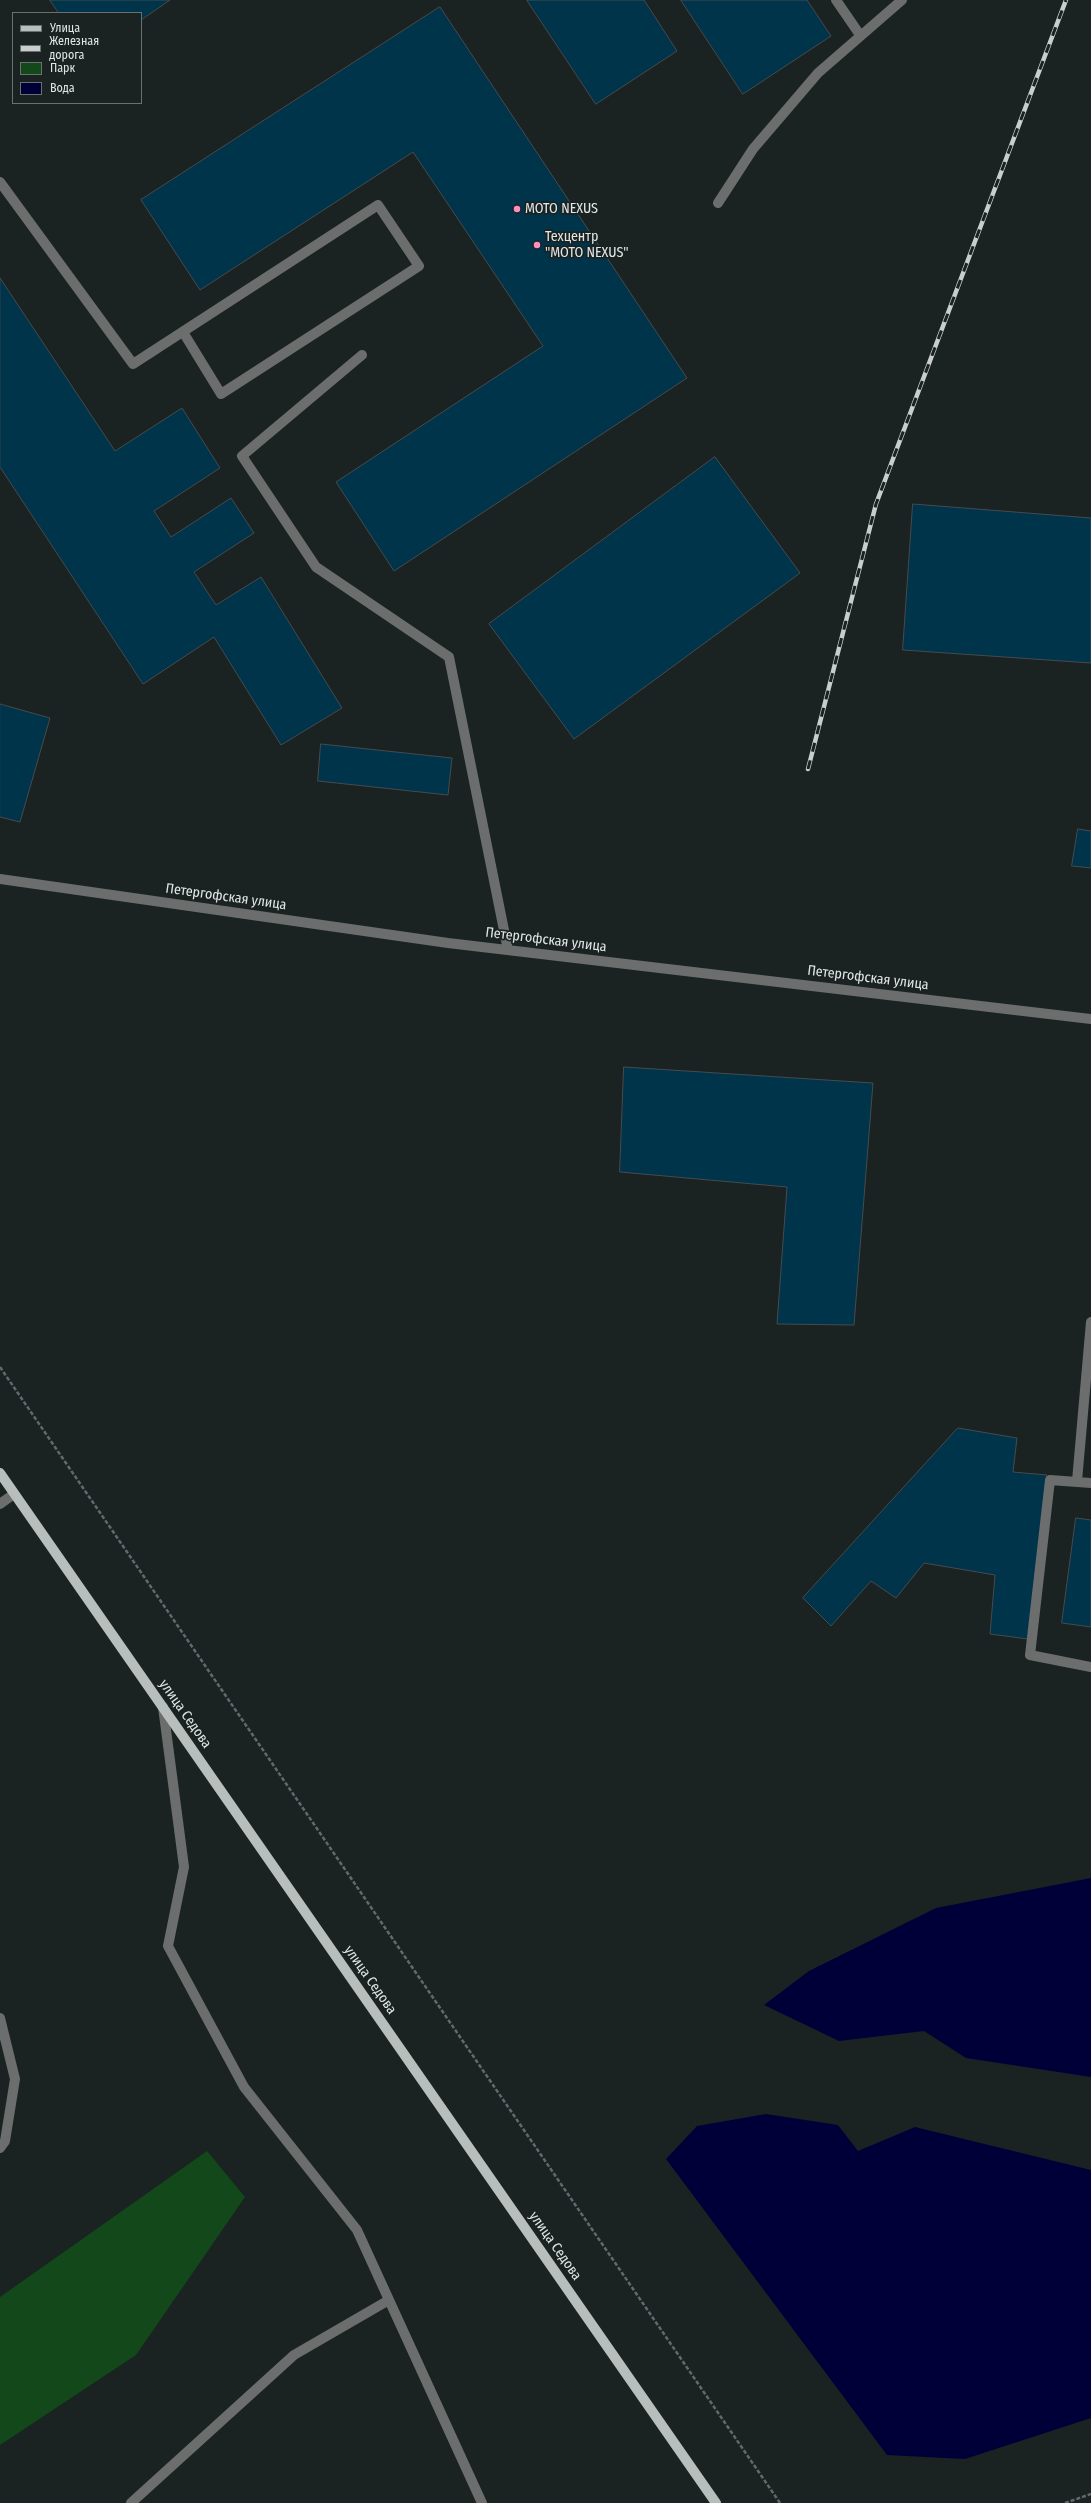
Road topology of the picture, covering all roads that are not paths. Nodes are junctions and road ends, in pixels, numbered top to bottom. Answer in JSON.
{"nodes":[{"id":1,"x":836,"y":0,"type":"edge"},
{"id":2,"x":902,"y":0,"type":"edge"},
{"id":3,"x":860,"y":35,"type":"junction"},
{"id":4,"x":0,"y":182,"type":"edge"},
{"id":5,"x":718,"y":203,"type":"dead end"},
{"id":6,"x":183,"y":332,"type":"junction"},
{"id":7,"x":362,"y":355,"type":"dead end"},
{"id":8,"x":0,"y":879,"type":"edge"},
{"id":9,"x":508,"y":950,"type":"junction"},
{"id":10,"x":1091,"y":1019,"type":"edge"},
{"id":11,"x":1091,"y":1322,"type":"edge"},
{"id":12,"x":0,"y":1473,"type":"edge"},
{"id":13,"x":1077,"y":1481,"type":"junction"},
{"id":14,"x":1091,"y":1483,"type":"edge"},
{"id":15,"x":14,"y":1494,"type":"junction"},
{"id":16,"x":0,"y":1504,"type":"edge"},
{"id":17,"x":1091,"y":1667,"type":"edge"},
{"id":18,"x":163,"y":1707,"type":"junction"},
{"id":19,"x":0,"y":2018,"type":"edge"},
{"id":20,"x":0,"y":2148,"type":"edge"},
{"id":21,"x":389,"y":2300,"type":"junction"},
{"id":22,"x":131,"y":2503,"type":"edge"},
{"id":23,"x":482,"y":2503,"type":"edge"},
{"id":24,"x":716,"y":2503,"type":"edge"}],
"edges":[{"from":1,"to":3,"type":"street"},
{"from":2,"to":3,"type":"street"},
{"from":3,"to":5,"type":"street"},
{"from":4,"to":6,"type":"street"},
{"from":6,"to":6,"type":"street"},
{"from":7,"to":9,"type":"street"},
{"from":8,"to":9,"type":"street","name":"Петергофская улица"},
{"from":9,"to":10,"type":"street","name":"Петергофская улица"},
{"from":11,"to":13,"type":"street"},
{"from":12,"to":15,"type":"main road","name":"улица Седова"},
{"from":13,"to":14,"type":"street"},
{"from":13,"to":17,"type":"street"},
{"from":15,"to":16,"type":"street"},
{"from":15,"to":18,"type":"main road","name":"улица Седова"},
{"from":18,"to":21,"type":"street"},
{"from":18,"to":24,"type":"main road","name":"улица Седова"},
{"from":19,"to":20,"type":"street"},
{"from":21,"to":22,"type":"street"},
{"from":21,"to":23,"type":"street"}]}
